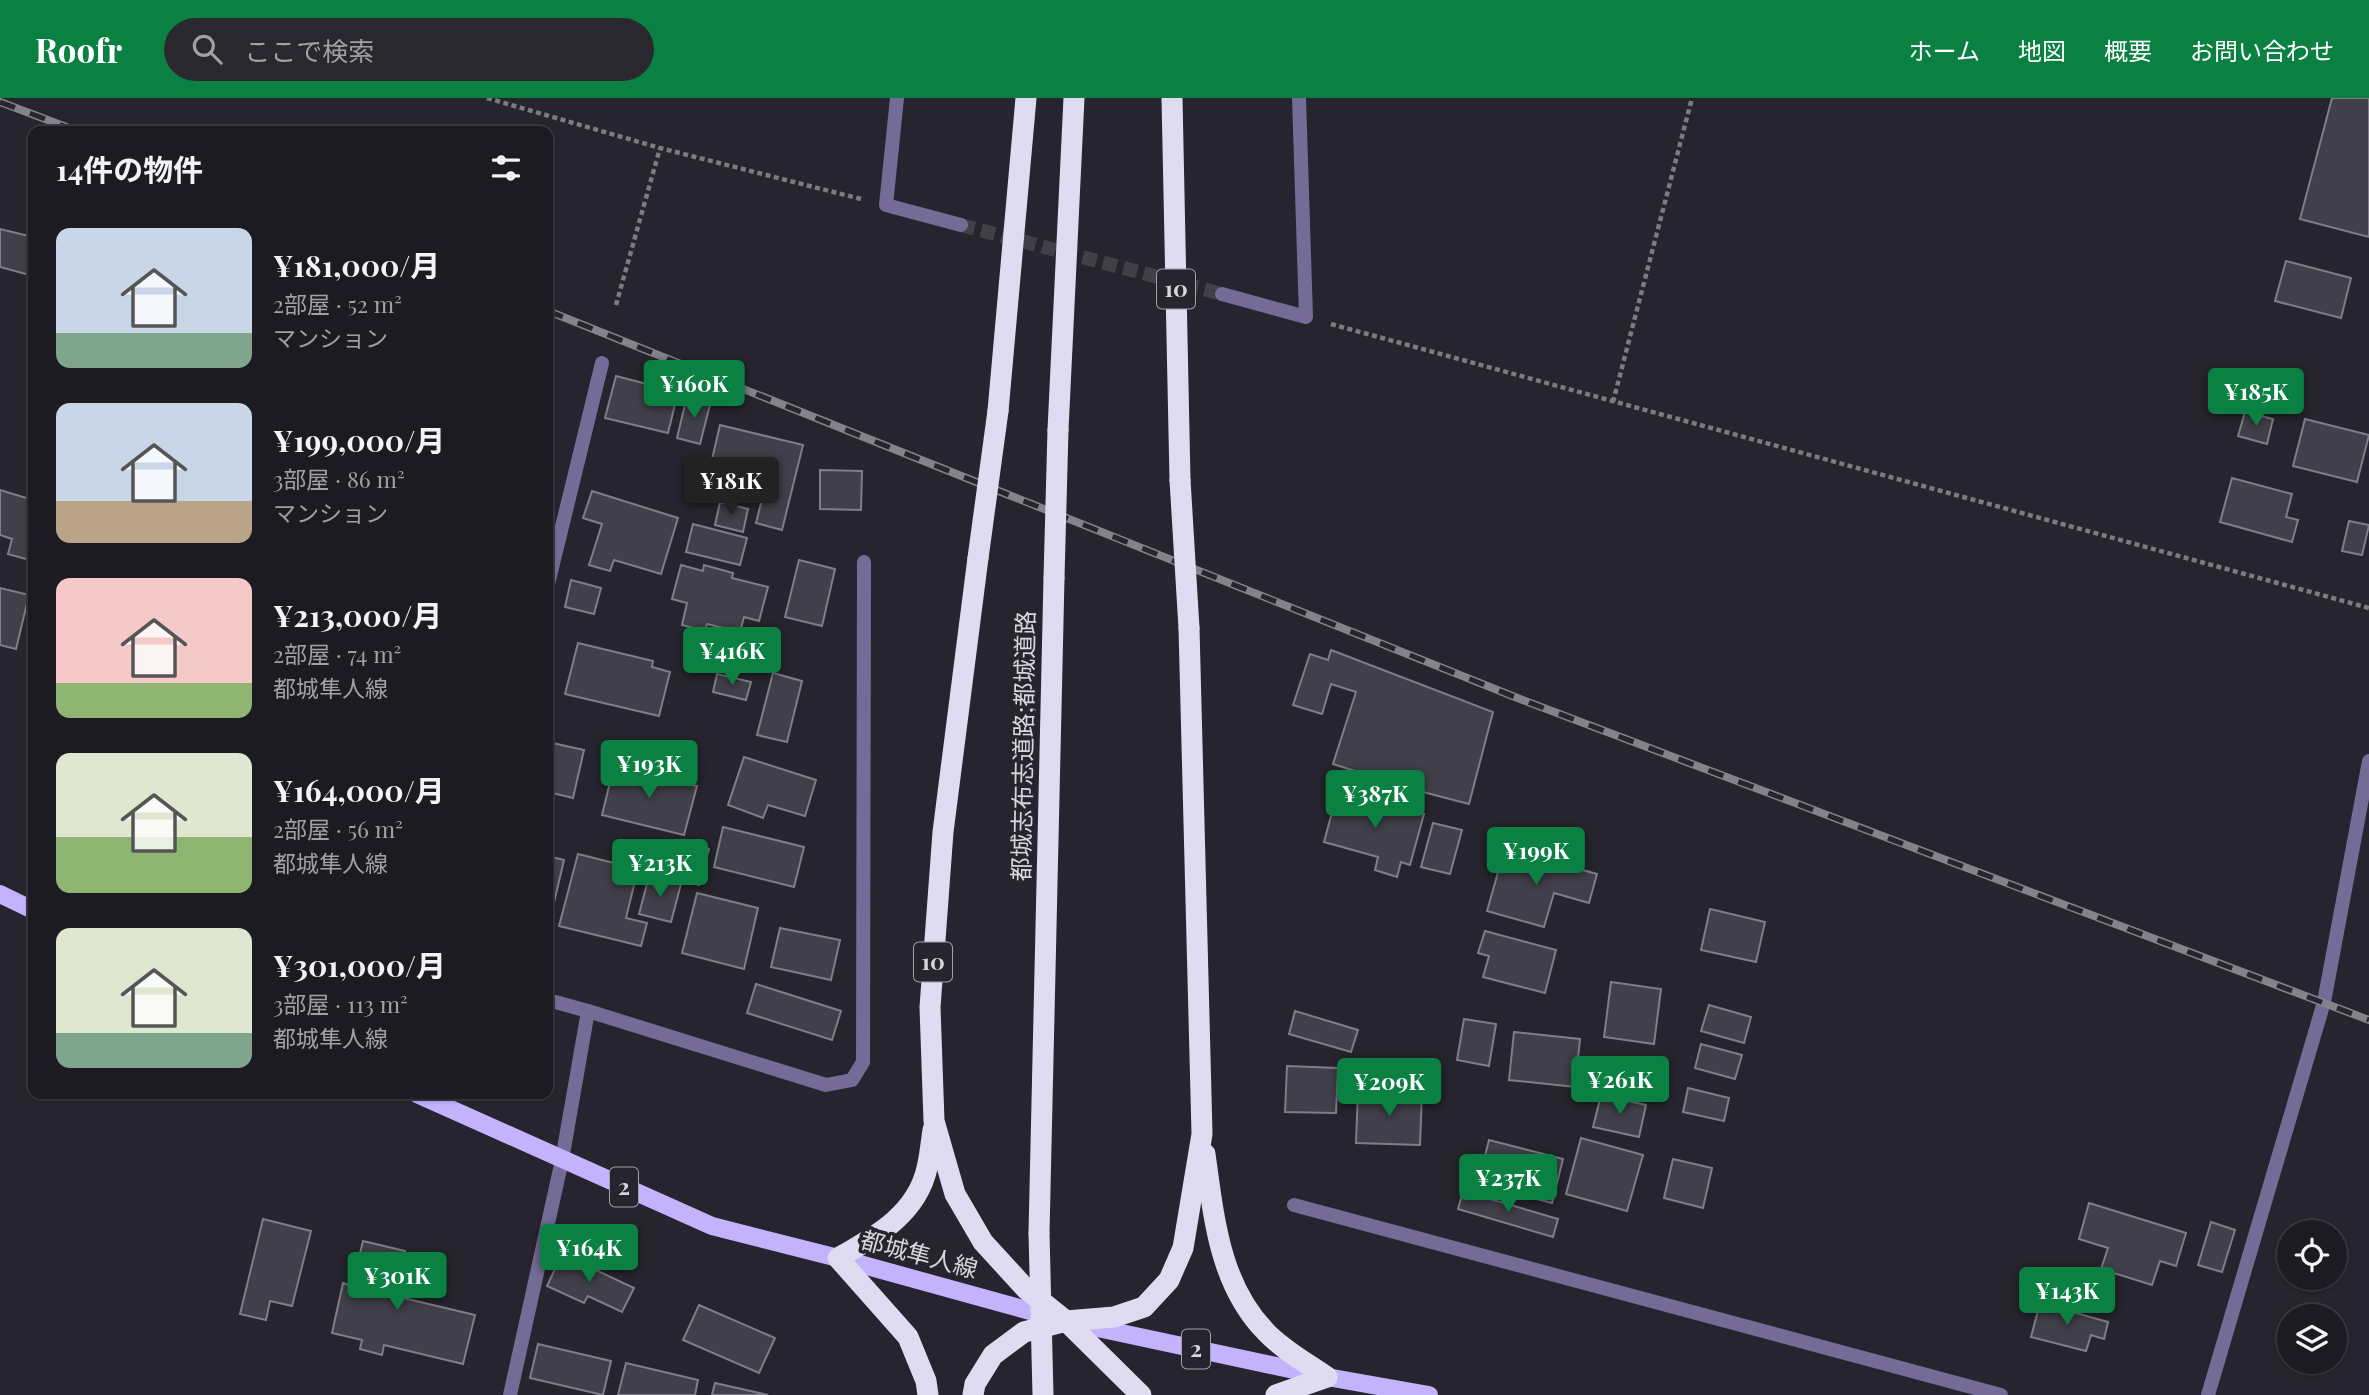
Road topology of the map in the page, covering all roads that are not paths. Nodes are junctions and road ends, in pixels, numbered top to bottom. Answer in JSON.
{"nodes":[{"id":1,"x":897,"y":98,"type":"edge"},
{"id":2,"x":1026,"y":98,"type":"edge"},
{"id":3,"x":1074,"y":98,"type":"edge"},
{"id":4,"x":1172,"y":98,"type":"edge"},
{"id":5,"x":1299,"y":98,"type":"edge"},
{"id":6,"x":961,"y":225,"type":"tunnel mouth"},
{"id":7,"x":1222,"y":295,"type":"tunnel mouth"},
{"id":8,"x":602,"y":363,"type":"dead end"},
{"id":9,"x":864,"y":562,"type":"dead end"},
{"id":10,"x":553,"y":564,"type":"edge"},
{"id":11,"x":2369,"y":761,"type":"edge"},
{"id":12,"x":0,"y":894,"type":"edge"},
{"id":13,"x":28,"y":908,"type":"edge"},
{"id":14,"x":553,"y":1001,"type":"edge"},
{"id":15,"x":588,"y":1011,"type":"junction"},
{"id":16,"x":428,"y":1099,"type":"edge"},
{"id":17,"x":934,"y":1121,"type":"junction"},
{"id":18,"x":1202,"y":1134,"type":"junction"},
{"id":19,"x":562,"y":1160,"type":"junction"},
{"id":20,"x":1294,"y":1205,"type":"dead end"},
{"id":21,"x":838,"y":1258,"type":"junction"},
{"id":22,"x":1066,"y":1321,"type":"junction"},
{"id":23,"x":1327,"y":1377,"type":"junction"},
{"id":24,"x":510,"y":1395,"type":"edge"},
{"id":25,"x":928,"y":1395,"type":"edge"},
{"id":26,"x":973,"y":1395,"type":"edge"},
{"id":27,"x":1043,"y":1395,"type":"edge"},
{"id":28,"x":1141,"y":1395,"type":"edge"},
{"id":29,"x":1276,"y":1395,"type":"edge"},
{"id":30,"x":1429,"y":1395,"type":"edge"},
{"id":31,"x":2001,"y":1395,"type":"edge"},
{"id":32,"x":2208,"y":1395,"type":"edge"}],
"edges":[{"from":1,"to":6,"type":"street"},
{"from":2,"to":17,"type":"highway","number":"10","bridge":true},
{"from":3,"to":27,"type":"highway","name":"都城志布志道路;都城道路","bridge":true},
{"from":4,"to":18,"type":"highway","number":"10","bridge":true},
{"from":5,"to":7,"type":"street"},
{"from":8,"to":10,"type":"street"},
{"from":9,"to":15,"type":"street"},
{"from":11,"to":32,"type":"street"},
{"from":12,"to":13,"type":"main road"},
{"from":14,"to":15,"type":"street"},
{"from":15,"to":19,"type":"street"},
{"from":16,"to":19,"type":"main road","name":"都城隼人線","number":"2"},
{"from":17,"to":21,"type":"highway","number":"10"},
{"from":17,"to":22,"type":"highway","number":"10"},
{"from":18,"to":22,"type":"highway","number":"10"},
{"from":18,"to":23,"type":"highway","number":"10"},
{"from":19,"to":21,"type":"main road","name":"都城隼人線","number":"2"},
{"from":19,"to":24,"type":"street"},
{"from":20,"to":31,"type":"street"},
{"from":21,"to":22,"type":"main road","name":"都城隼人線","number":"2"},
{"from":21,"to":25,"type":"highway"},
{"from":22,"to":23,"type":"main road","name":"都城隼人線","number":"2"},
{"from":22,"to":26,"type":"highway","number":"10"},
{"from":22,"to":28,"type":"highway","number":"10"},
{"from":23,"to":29,"type":"highway"},
{"from":23,"to":30,"type":"main road","name":"都城隼人線","number":"2"}]}
